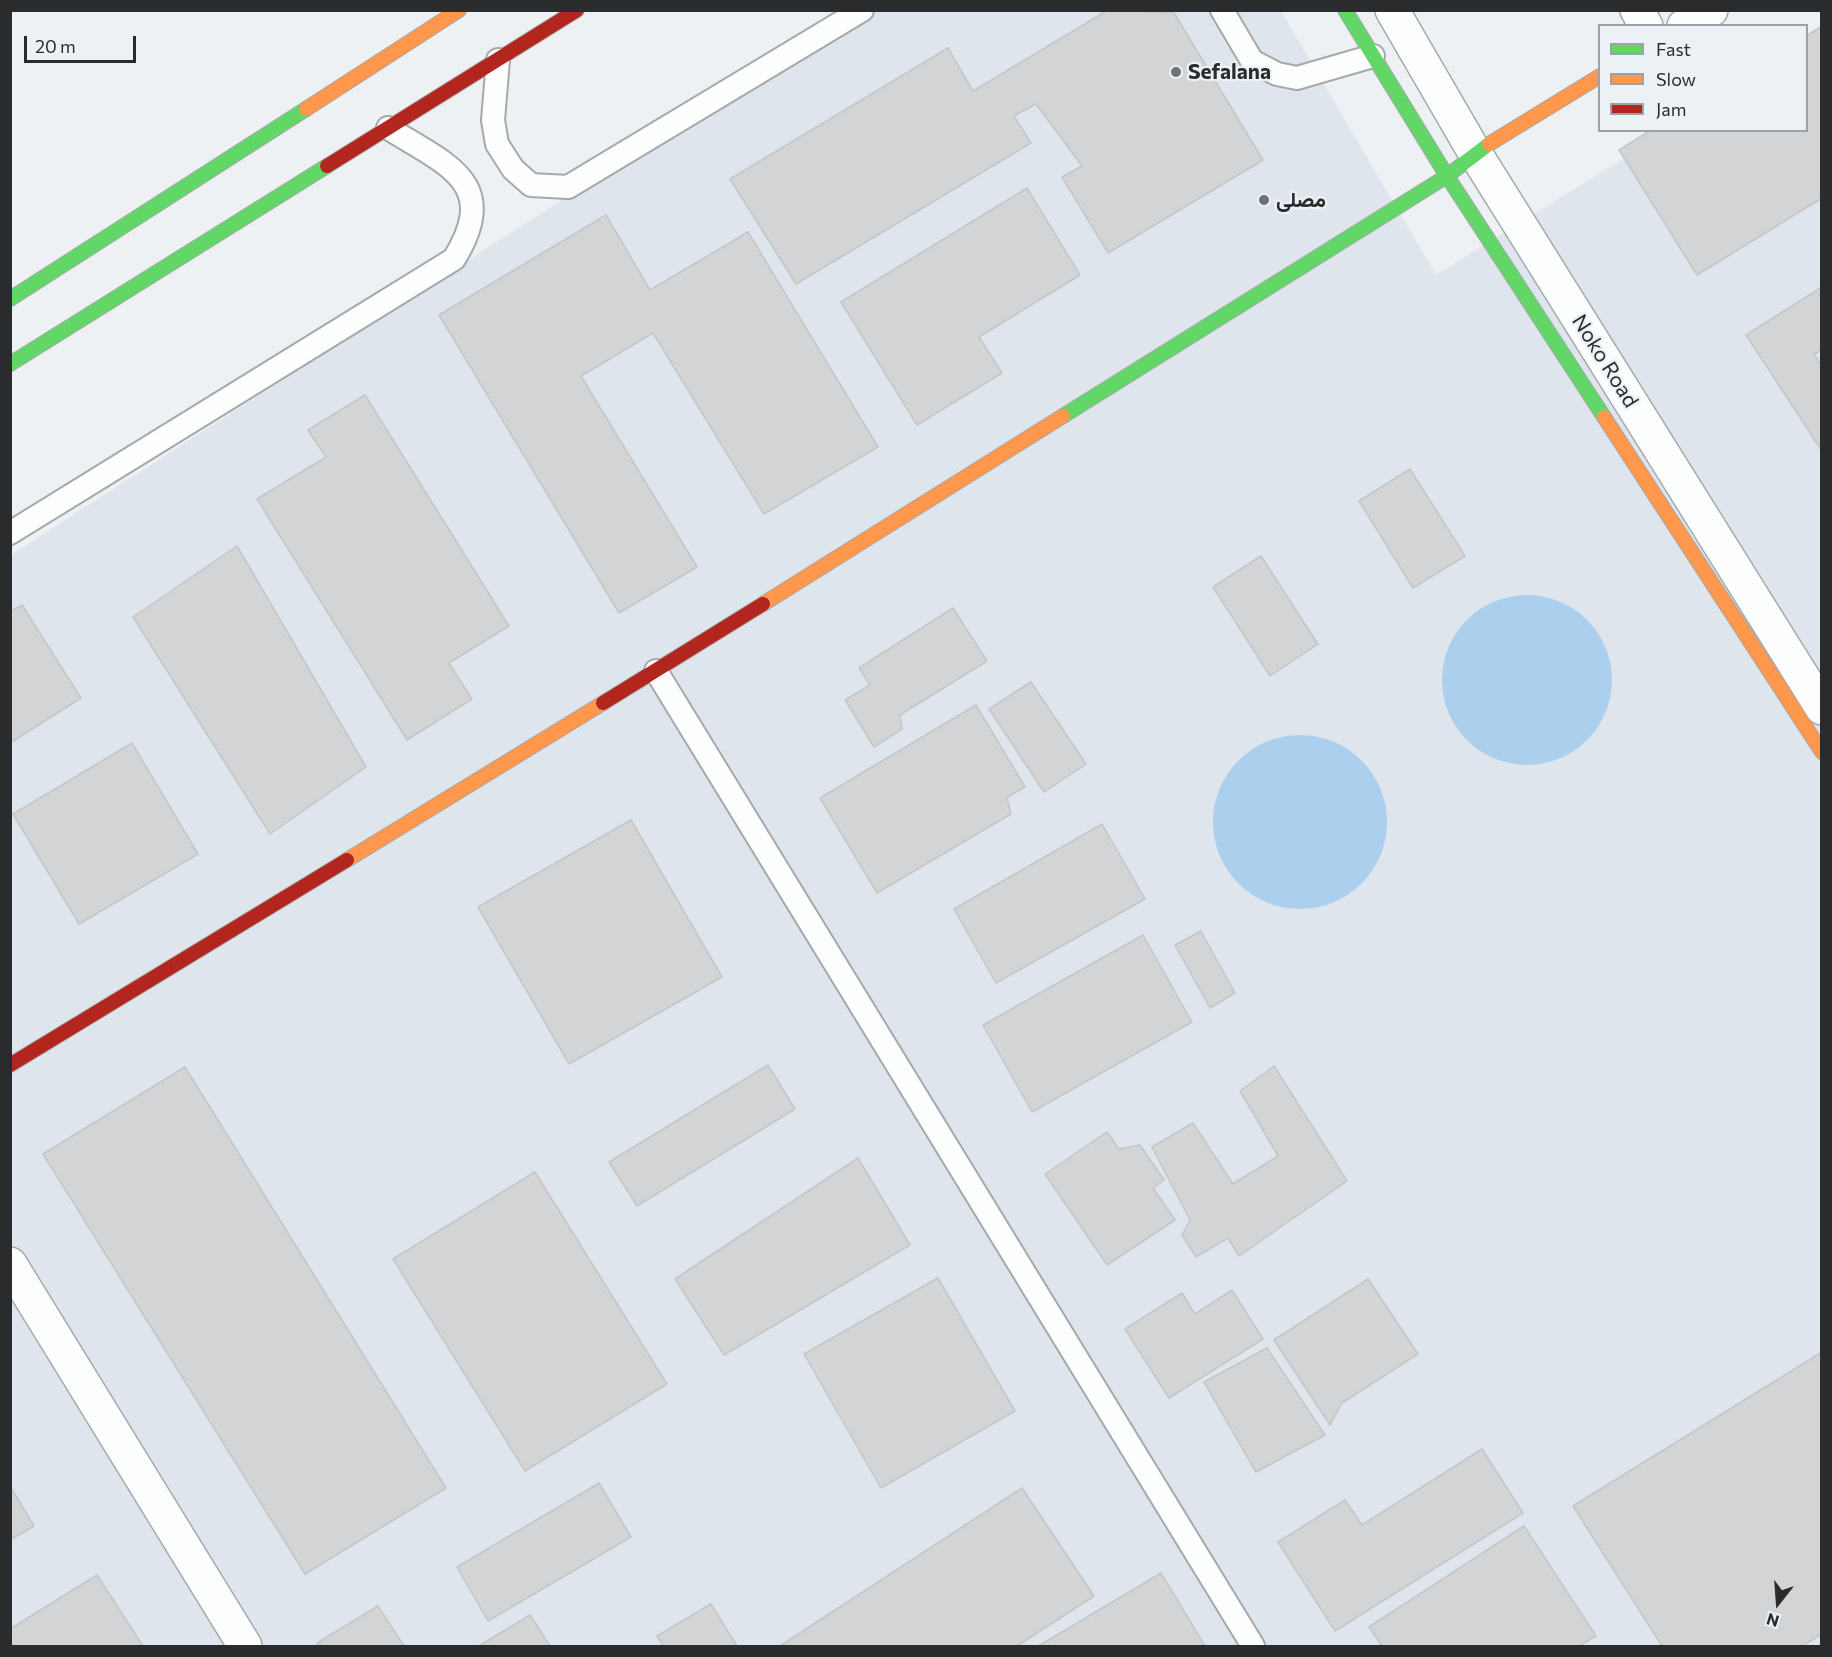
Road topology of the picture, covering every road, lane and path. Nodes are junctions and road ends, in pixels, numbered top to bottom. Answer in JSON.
{"nodes":[{"id":1,"x":459,"y":10,"type":"edge"},
{"id":2,"x":577,"y":10,"type":"edge"},
{"id":3,"x":862,"y":10,"type":"edge"},
{"id":4,"x":1222,"y":10,"type":"edge"},
{"id":5,"x":1345,"y":10,"type":"edge"},
{"id":6,"x":1392,"y":10,"type":"edge"},
{"id":7,"x":1637,"y":10,"type":"edge"},
{"id":8,"x":1711,"y":10,"type":"edge"},
{"id":9,"x":1645,"y":24,"type":"edge"},
{"id":10,"x":1687,"y":24,"type":"edge"},
{"id":11,"x":1373,"y":56,"type":"junction"},
{"id":12,"x":498,"y":60,"type":"junction"},
{"id":13,"x":1598,"y":77,"type":"edge"},
{"id":14,"x":388,"y":128,"type":"junction"},
{"id":15,"x":1475,"y":153,"type":"junction"},
{"id":16,"x":1447,"y":176,"type":"junction"},
{"id":17,"x":10,"y":299,"type":"edge"},
{"id":18,"x":10,"y":364,"type":"edge"},
{"id":19,"x":10,"y":533,"type":"edge"},
{"id":20,"x":656,"y":671,"type":"junction"},
{"id":21,"x":1821,"y":708,"type":"edge"},
{"id":22,"x":1821,"y":752,"type":"edge"},
{"id":23,"x":10,"y":1065,"type":"edge"},
{"id":24,"x":10,"y":1264,"type":"edge"},
{"id":25,"x":245,"y":1647,"type":"edge"},
{"id":26,"x":1253,"y":1647,"type":"edge"}],
"edges":[{"from":1,"to":17,"type":"street"},
{"from":2,"to":12,"type":"street"},
{"from":3,"to":12,"type":"lane"},
{"from":4,"to":11,"type":"lane"},
{"from":5,"to":11,"type":"street"},
{"from":6,"to":15,"type":"street","name":"Noko Road"},
{"from":7,"to":9,"type":"street"},
{"from":8,"to":10,"type":"street"},
{"from":11,"to":16,"type":"street"},
{"from":12,"to":14,"type":"street"},
{"from":13,"to":15,"type":"street"},
{"from":14,"to":18,"type":"street"},
{"from":14,"to":19,"type":"lane"},
{"from":15,"to":16,"type":"street"},
{"from":15,"to":21,"type":"street","name":"Noko Road"},
{"from":16,"to":20,"type":"street"},
{"from":16,"to":22,"type":"street"},
{"from":20,"to":23,"type":"street"},
{"from":20,"to":26,"type":"lane"},
{"from":24,"to":25,"type":"street"}]}
